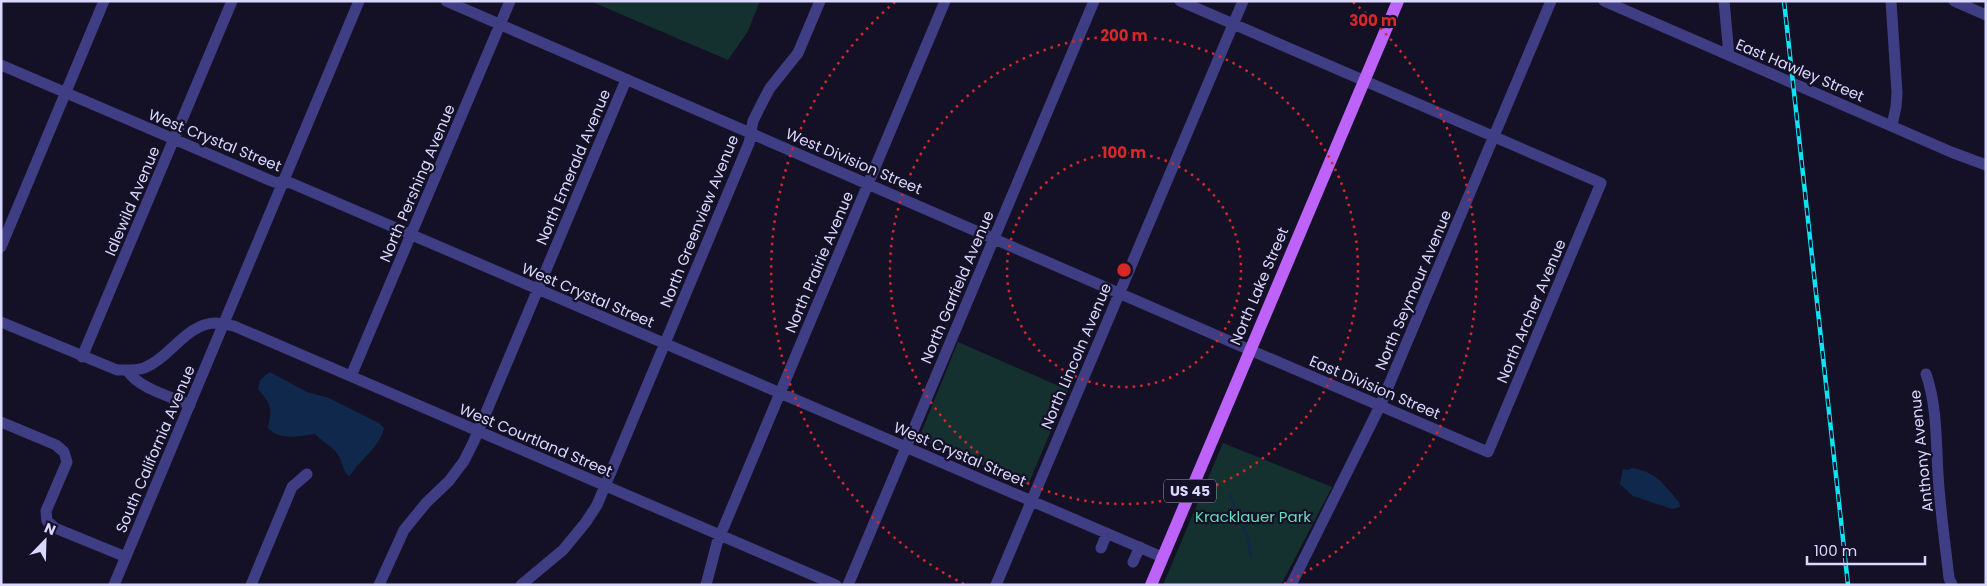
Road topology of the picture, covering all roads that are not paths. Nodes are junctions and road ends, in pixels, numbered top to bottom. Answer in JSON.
{"nodes":[{"id":1,"x":104,"y":1,"type":"edge"},
{"id":2,"x":232,"y":1,"type":"edge"},
{"id":3,"x":359,"y":1,"type":"edge"},
{"id":4,"x":446,"y":1,"type":"edge"},
{"id":5,"x":510,"y":1,"type":"edge"},
{"id":6,"x":820,"y":1,"type":"edge"},
{"id":7,"x":945,"y":1,"type":"edge"},
{"id":8,"x":1094,"y":1,"type":"edge"},
{"id":9,"x":1180,"y":1,"type":"edge"},
{"id":10,"x":1243,"y":1,"type":"edge"},
{"id":11,"x":1398,"y":1,"type":"edge"},
{"id":12,"x":1551,"y":1,"type":"edge"},
{"id":13,"x":1604,"y":1,"type":"edge"},
{"id":14,"x":1724,"y":1,"type":"edge"},
{"id":15,"x":1891,"y":1,"type":"edge"},
{"id":16,"x":1954,"y":1,"type":"edge"},
{"id":17,"x":1986,"y":15,"type":"edge"},
{"id":18,"x":500,"y":25,"type":"junction"},
{"id":19,"x":1233,"y":25,"type":"junction"},
{"id":20,"x":1728,"y":55,"type":"junction"},
{"id":21,"x":1,"y":65,"type":"edge"},
{"id":22,"x":626,"y":80,"type":"junction"},
{"id":23,"x":1364,"y":81,"type":"junction"},
{"id":24,"x":66,"y":93,"type":"junction"},
{"id":25,"x":1892,"y":125,"type":"junction"},
{"id":26,"x":751,"y":133,"type":"junction"},
{"id":27,"x":1494,"y":138,"type":"junction"},
{"id":28,"x":174,"y":140,"type":"junction"},
{"id":29,"x":1986,"y":165,"type":"edge"},
{"id":30,"x":283,"y":183,"type":"junction"},
{"id":31,"x":868,"y":184,"type":"junction"},
{"id":32,"x":411,"y":235,"type":"junction"},
{"id":33,"x":994,"y":238,"type":"junction"},
{"id":34,"x":1,"y":247,"type":"edge"},
{"id":35,"x":537,"y":290,"type":"junction"},
{"id":36,"x":1120,"y":293,"type":"junction"},
{"id":37,"x":1,"y":322,"type":"edge"},
{"id":38,"x":224,"y":324,"type":"junction"},
{"id":39,"x":665,"y":344,"type":"junction"},
{"id":40,"x":1250,"y":350,"type":"junction"},
{"id":41,"x":82,"y":357,"type":"junction"},
{"id":42,"x":127,"y":370,"type":"junction"},
{"id":43,"x":1926,"y":374,"type":"dead end"},
{"id":44,"x":351,"y":376,"type":"junction"},
{"id":45,"x":780,"y":394,"type":"junction"},
{"id":46,"x":190,"y":405,"type":"junction"},
{"id":47,"x":1380,"y":406,"type":"junction"},
{"id":48,"x":1,"y":422,"type":"edge"},
{"id":49,"x":478,"y":431,"type":"junction"},
{"id":50,"x":906,"y":448,"type":"junction"},
{"id":51,"x":1488,"y":452,"type":"joint"},
{"id":52,"x":307,"y":474,"type":"dead end"},
{"id":53,"x":606,"y":486,"type":"junction"},
{"id":54,"x":1031,"y":500,"type":"junction"},
{"id":55,"x":1108,"y":533,"type":"junction"},
{"id":56,"x":721,"y":535,"type":"junction"},
{"id":57,"x":1140,"y":547,"type":"junction"},
{"id":58,"x":1101,"y":548,"type":"dead end"},
{"id":59,"x":126,"y":557,"type":"junction"},
{"id":60,"x":1162,"y":557,"type":"junction"},
{"id":61,"x":1134,"y":562,"type":"dead end"},
{"id":62,"x":114,"y":585,"type":"edge"},
{"id":63,"x":250,"y":585,"type":"edge"},
{"id":64,"x":379,"y":585,"type":"edge"},
{"id":65,"x":521,"y":585,"type":"edge"},
{"id":66,"x":706,"y":585,"type":"edge"},
{"id":67,"x":836,"y":585,"type":"edge"},
{"id":68,"x":848,"y":585,"type":"edge"},
{"id":69,"x":996,"y":585,"type":"edge"},
{"id":70,"x":1151,"y":585,"type":"edge"},
{"id":71,"x":1291,"y":585,"type":"edge"},
{"id":72,"x":1952,"y":585,"type":"edge"}],
"edges":[{"from":1,"to":24,"type":"street"},
{"from":2,"to":28,"type":"street","name":"Idlewild Avenue"},
{"from":3,"to":30,"type":"street","name":"South California Avenue"},
{"from":4,"to":18,"type":"street","name":"West Division Street"},
{"from":5,"to":18,"type":"street","name":"North Pershing Avenue"},
{"from":6,"to":26,"type":"street","name":"North Greenview Avenue"},
{"from":7,"to":31,"type":"street","name":"North Prairie Avenue"},
{"from":8,"to":33,"type":"street","name":"North Garfield Avenue"},
{"from":9,"to":19,"type":"street"},
{"from":10,"to":19,"type":"street","name":"North Lincoln Avenue"},
{"from":11,"to":23,"type":"main road","name":"North Lake Street","number":"US 45"},
{"from":12,"to":27,"type":"street","name":"North Seymour Avenue"},
{"from":13,"to":20,"type":"street","name":"East Hawley Street"},
{"from":14,"to":20,"type":"street"},
{"from":15,"to":25,"type":"street"},
{"from":16,"to":17,"type":"street"},
{"from":18,"to":22,"type":"street","name":"West Division Street"},
{"from":18,"to":32,"type":"street","name":"North Pershing Avenue"},
{"from":19,"to":23,"type":"street"},
{"from":19,"to":36,"type":"street","name":"North Lincoln Avenue"},
{"from":20,"to":25,"type":"street","name":"East Hawley Street"},
{"from":21,"to":24,"type":"street","name":"West Crystal Street"},
{"from":22,"to":26,"type":"street","name":"West Division Street"},
{"from":22,"to":35,"type":"street","name":"North Emerald Avenue"},
{"from":23,"to":27,"type":"street"},
{"from":23,"to":40,"type":"main road","name":"North Lake Street","number":"US 45"},
{"from":24,"to":28,"type":"street","name":"West Crystal Street"},
{"from":24,"to":34,"type":"street"},
{"from":25,"to":29,"type":"street","name":"East Hawley Street"},
{"from":26,"to":31,"type":"street","name":"West Division Street"},
{"from":26,"to":39,"type":"street","name":"North Greenview Avenue"},
{"from":27,"to":47,"type":"street","name":"North Seymour Avenue"},
{"from":27,"to":51,"type":"street","name":"North Archer Avenue"},
{"from":28,"to":30,"type":"street","name":"West Crystal Street"},
{"from":28,"to":41,"type":"street","name":"Idlewild Avenue"},
{"from":30,"to":32,"type":"street","name":"West Crystal Street"},
{"from":30,"to":38,"type":"street","name":"South California Avenue"},
{"from":31,"to":33,"type":"street","name":"West Division Street"},
{"from":31,"to":45,"type":"street","name":"North Prairie Avenue"},
{"from":32,"to":35,"type":"street","name":"West Crystal Street"},
{"from":32,"to":44,"type":"street","name":"North Pershing Avenue"},
{"from":33,"to":36,"type":"street","name":"West Division Street"},
{"from":33,"to":50,"type":"street","name":"North Garfield Avenue"},
{"from":35,"to":39,"type":"street","name":"West Crystal Street"},
{"from":35,"to":49,"type":"street","name":"North Emerald Avenue"},
{"from":36,"to":40,"type":"street","name":"West Division Street"},
{"from":36,"to":54,"type":"street","name":"North Lincoln Avenue"},
{"from":37,"to":41,"type":"street"},
{"from":38,"to":42,"type":"street"},
{"from":38,"to":44,"type":"street","name":"West Courtland Street"},
{"from":38,"to":46,"type":"street","name":"South California Avenue"},
{"from":39,"to":45,"type":"street","name":"West Crystal Street"},
{"from":39,"to":53,"type":"street","name":"North Greenview Avenue"},
{"from":40,"to":47,"type":"street","name":"East Division Street"},
{"from":40,"to":60,"type":"main road","name":"North Lake Street","number":"US 45"},
{"from":41,"to":42,"type":"street"},
{"from":42,"to":46,"type":"street"},
{"from":43,"to":72,"type":"street","name":"Anthony Avenue"},
{"from":44,"to":49,"type":"street","name":"West Courtland Street"},
{"from":45,"to":50,"type":"street","name":"West Crystal Street"},
{"from":45,"to":56,"type":"street","name":"North Prairie Avenue"},
{"from":46,"to":59,"type":"street","name":"South California Avenue"},
{"from":47,"to":51,"type":"street","name":"East Division Street"},
{"from":47,"to":71,"type":"street","name":"North Seymour Avenue"},
{"from":48,"to":59,"type":"street"},
{"from":49,"to":53,"type":"street","name":"West Courtland Street"},
{"from":49,"to":64,"type":"street","name":"North Emerald Avenue"},
{"from":50,"to":54,"type":"street","name":"West Crystal Street"},
{"from":50,"to":68,"type":"street","name":"North Garfield Avenue"},
{"from":52,"to":63,"type":"street"},
{"from":53,"to":56,"type":"street","name":"West Courtland Street"},
{"from":53,"to":65,"type":"street","name":"North Greenview Avenue"},
{"from":54,"to":55,"type":"street","name":"West Crystal Street"},
{"from":54,"to":69,"type":"street","name":"North Lincoln Avenue"},
{"from":55,"to":57,"type":"street","name":"West Crystal Street"},
{"from":55,"to":58,"type":"street"},
{"from":56,"to":66,"type":"street","name":"North Prairie Avenue"},
{"from":56,"to":67,"type":"street","name":"West Courtland Street"},
{"from":57,"to":60,"type":"street","name":"West Crystal Street"},
{"from":57,"to":61,"type":"street"},
{"from":59,"to":62,"type":"street","name":"South California Avenue"},
{"from":60,"to":70,"type":"main road","name":"North Lake Street","number":"US 45"}]}
